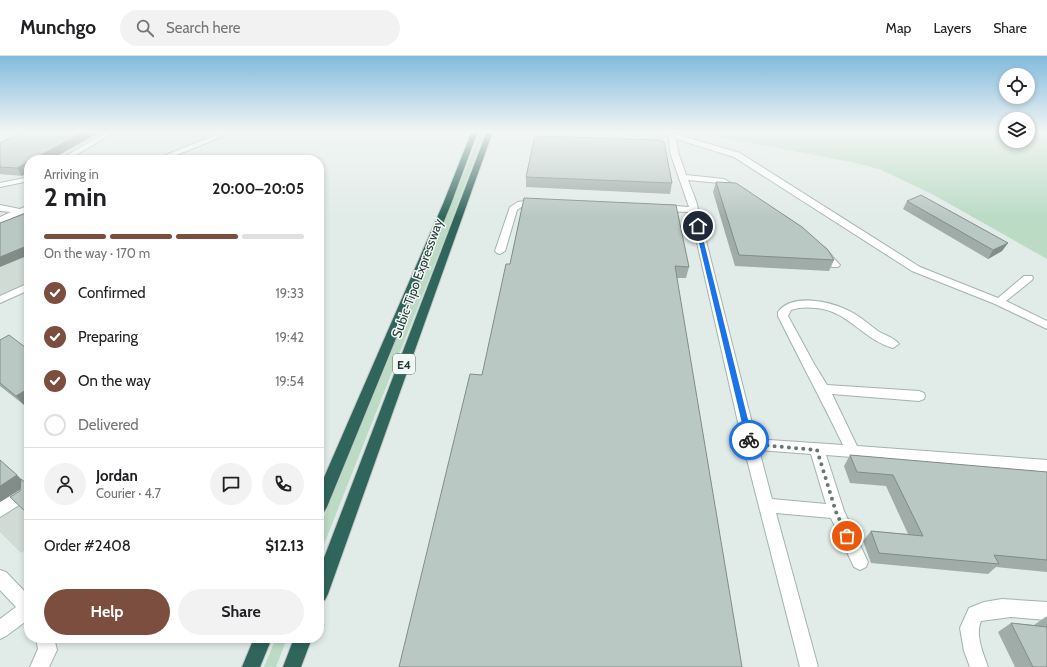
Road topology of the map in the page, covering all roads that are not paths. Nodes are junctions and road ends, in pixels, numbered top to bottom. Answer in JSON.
{"nodes":[{"id":1,"x":464,"y":160,"type":"edge"},
{"id":2,"x":479,"y":160,"type":"edge"},
{"id":3,"x":674,"y":160,"type":"edge"},
{"id":4,"x":744,"y":160,"type":"edge"},
{"id":5,"x":684,"y":177,"type":"junction"},
{"id":6,"x":24,"y":180,"type":"edge"},
{"id":7,"x":0,"y":185,"type":"edge"},
{"id":8,"x":746,"y":196,"type":"edge"},
{"id":9,"x":547,"y":202,"type":"edge"},
{"id":10,"x":0,"y":208,"type":"edge"},
{"id":11,"x":655,"y":208,"type":"edge"},
{"id":12,"x":24,"y":210,"type":"edge"},
{"id":13,"x":24,"y":210,"type":"edge"},
{"id":14,"x":694,"y":210,"type":"junction"},
{"id":15,"x":0,"y":220,"type":"edge"},
{"id":16,"x":815,"y":246,"type":"edge"},
{"id":17,"x":500,"y":251,"type":"dead end"},
{"id":18,"x":835,"y":265,"type":"edge"},
{"id":19,"x":1028,"y":278,"type":"dead end"},
{"id":20,"x":24,"y":288,"type":"edge"},
{"id":21,"x":0,"y":300,"type":"edge"},
{"id":22,"x":999,"y":302,"type":"junction"},
{"id":23,"x":1047,"y":325,"type":"edge"},
{"id":24,"x":893,"y":344,"type":"dead end"},
{"id":25,"x":823,"y":389,"type":"junction"},
{"id":26,"x":919,"y":396,"type":"dead end"},
{"id":27,"x":750,"y":444,"type":"junction"},
{"id":28,"x":817,"y":450,"type":"junction"},
{"id":29,"x":853,"y":452,"type":"junction"},
{"id":30,"x":1047,"y":466,"type":"edge"},
{"id":31,"x":24,"y":494,"type":"edge"},
{"id":32,"x":324,"y":495,"type":"edge"},
{"id":33,"x":766,"y":505,"type":"junction"},
{"id":34,"x":0,"y":510,"type":"edge"},
{"id":35,"x":836,"y":512,"type":"junction"},
{"id":36,"x":860,"y":562,"type":"dead end"},
{"id":37,"x":0,"y":578,"type":"edge"},
{"id":38,"x":324,"y":580,"type":"edge"},
{"id":39,"x":24,"y":604,"type":"edge"},
{"id":40,"x":1047,"y":612,"type":"edge"},
{"id":41,"x":24,"y":613,"type":"edge"},
{"id":42,"x":0,"y":630,"type":"edge"},
{"id":43,"x":46,"y":643,"type":"edge"},
{"id":44,"x":262,"y":643,"type":"edge"},
{"id":45,"x":300,"y":643,"type":"edge"},
{"id":46,"x":39,"y":667,"type":"edge"},
{"id":47,"x":251,"y":667,"type":"edge"},
{"id":48,"x":292,"y":667,"type":"edge"},
{"id":49,"x":809,"y":667,"type":"edge"},
{"id":50,"x":979,"y":667,"type":"edge"}],
"edges":[{"from":1,"to":32,"type":"highway","name":"Subic-Tipo Expressway","number":"E4"},
{"from":2,"to":38,"type":"highway","name":"Subic-Tipo Expressway","number":"E4"},
{"from":3,"to":5,"type":"street"},
{"from":4,"to":22,"type":"street"},
{"from":5,"to":8,"type":"street"},
{"from":5,"to":14,"type":"street"},
{"from":6,"to":7,"type":"street"},
{"from":9,"to":17,"type":"street"},
{"from":10,"to":12,"type":"street"},
{"from":11,"to":14,"type":"street"},
{"from":13,"to":15,"type":"street"},
{"from":14,"to":27,"type":"street"},
{"from":16,"to":18,"type":"street"},
{"from":19,"to":22,"type":"street"},
{"from":20,"to":21,"type":"street"},
{"from":22,"to":23,"type":"street"},
{"from":24,"to":25,"type":"street"},
{"from":25,"to":26,"type":"street"},
{"from":25,"to":29,"type":"street"},
{"from":27,"to":28,"type":"street"},
{"from":27,"to":33,"type":"street"},
{"from":28,"to":29,"type":"street"},
{"from":28,"to":35,"type":"street"},
{"from":29,"to":30,"type":"street"},
{"from":31,"to":34,"type":"street"},
{"from":33,"to":35,"type":"street"},
{"from":33,"to":49,"type":"street"},
{"from":35,"to":36,"type":"street"},
{"from":37,"to":39,"type":"street"},
{"from":40,"to":50,"type":"street"},
{"from":41,"to":42,"type":"street"},
{"from":43,"to":46,"type":"street"},
{"from":44,"to":47,"type":"highway"},
{"from":45,"to":48,"type":"highway"}]}
